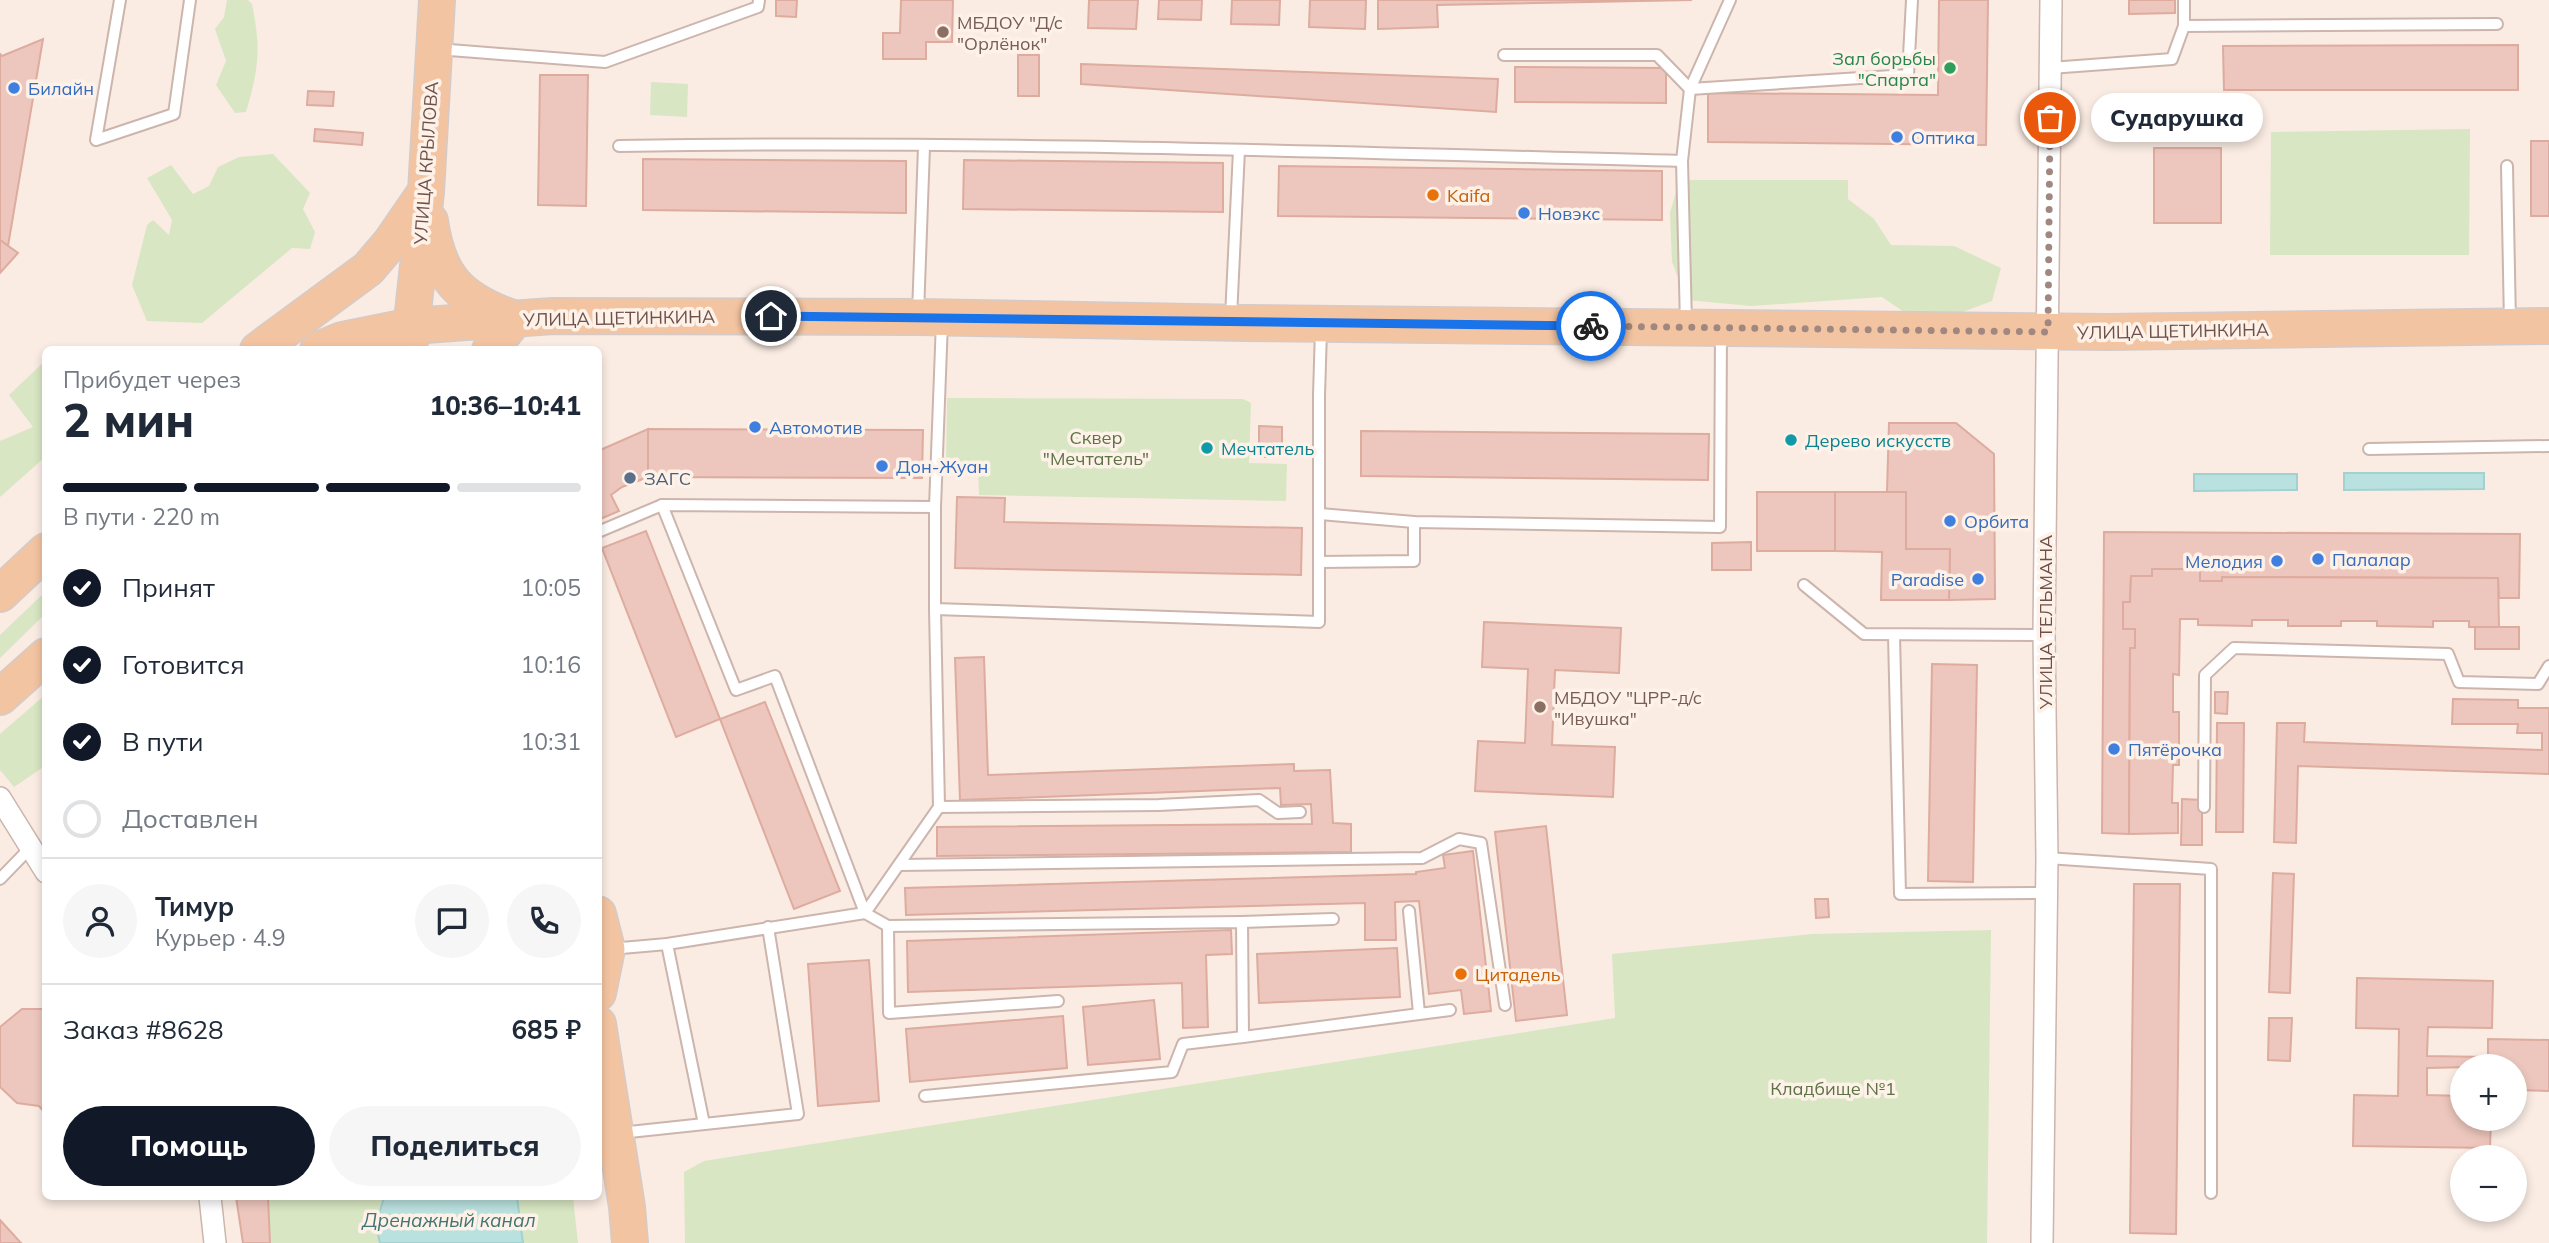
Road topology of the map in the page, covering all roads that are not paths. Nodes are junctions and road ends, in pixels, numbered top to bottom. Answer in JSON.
{"nodes":[{"id":1,"x":120,"y":0,"type":"edge"},
{"id":2,"x":437,"y":0,"type":"edge"},
{"id":3,"x":758,"y":0,"type":"edge"},
{"id":4,"x":1730,"y":0,"type":"edge"},
{"id":5,"x":1912,"y":0,"type":"edge"},
{"id":6,"x":2051,"y":0,"type":"edge"},
{"id":7,"x":2184,"y":0,"type":"edge"},
{"id":8,"x":188,"y":1,"type":"edge"},
{"id":9,"x":2497,"y":24,"type":"dead end"},
{"id":10,"x":2184,"y":26,"type":"junction"},
{"id":11,"x":435,"y":49,"type":"junction"},
{"id":12,"x":1504,"y":55,"type":"dead end"},
{"id":13,"x":2050,"y":68,"type":"junction"},
{"id":14,"x":1690,"y":89,"type":"junction"},
{"id":15,"x":619,"y":146,"type":"dead end"},
{"id":16,"x":924,"y":147,"type":"junction"},
{"id":17,"x":1240,"y":149,"type":"junction"},
{"id":18,"x":1682,"y":161,"type":"junction"},
{"id":19,"x":2507,"y":166,"type":"dead end"},
{"id":20,"x":426,"y":192,"type":"junction"},
{"id":21,"x":930,"y":317,"type":"junction"},
{"id":22,"x":515,"y":319,"type":"junction"},
{"id":23,"x":1231,"y":323,"type":"junction"},
{"id":24,"x":1321,"y":324,"type":"junction"},
{"id":25,"x":2510,"y":326,"type":"junction"},
{"id":26,"x":2549,"y":326,"type":"edge"},
{"id":27,"x":1686,"y":327,"type":"junction"},
{"id":28,"x":1721,"y":328,"type":"junction"},
{"id":29,"x":2048,"y":332,"type":"junction"},
{"id":30,"x":408,"y":344,"type":"edge"},
{"id":31,"x":263,"y":346,"type":"edge"},
{"id":32,"x":328,"y":346,"type":"edge"},
{"id":33,"x":494,"y":346,"type":"edge"},
{"id":34,"x":2549,"y":446,"type":"edge"},
{"id":35,"x":2369,"y":449,"type":"dead end"},
{"id":36,"x":662,"y":505,"type":"junction"},
{"id":37,"x":935,"y":507,"type":"junction"},
{"id":38,"x":1320,"y":514,"type":"junction"},
{"id":39,"x":1414,"y":522,"type":"junction"},
{"id":40,"x":602,"y":530,"type":"edge"},
{"id":41,"x":42,"y":555,"type":"edge"},
{"id":42,"x":1319,"y":562,"type":"junction"},
{"id":43,"x":1804,"y":585,"type":"dead end"},
{"id":44,"x":0,"y":594,"type":"edge"},
{"id":45,"x":935,"y":609,"type":"junction"},
{"id":46,"x":1894,"y":635,"type":"junction"},
{"id":47,"x":2044,"y":635,"type":"junction"},
{"id":48,"x":42,"y":660,"type":"edge"},
{"id":49,"x":2549,"y":666,"type":"edge"},
{"id":50,"x":0,"y":697,"type":"edge"},
{"id":51,"x":0,"y":798,"type":"edge"},
{"id":52,"x":939,"y":807,"type":"junction"},
{"id":53,"x":2204,"y":807,"type":"dead end"},
{"id":54,"x":1300,"y":812,"type":"dead end"},
{"id":55,"x":30,"y":848,"type":"junction"},
{"id":56,"x":2047,"y":858,"type":"junction"},
{"id":57,"x":899,"y":865,"type":"junction"},
{"id":58,"x":42,"y":866,"type":"edge"},
{"id":59,"x":0,"y":879,"type":"edge"},
{"id":60,"x":2047,"y":893,"type":"junction"},
{"id":61,"x":1409,"y":911,"type":"dead end"},
{"id":62,"x":865,"y":914,"type":"junction"},
{"id":63,"x":1333,"y":919,"type":"dead end"},
{"id":64,"x":1242,"y":922,"type":"junction"},
{"id":65,"x":888,"y":926,"type":"junction"},
{"id":66,"x":768,"y":927,"type":"junction"},
{"id":67,"x":602,"y":930,"type":"edge"},
{"id":68,"x":667,"y":944,"type":"junction"},
{"id":69,"x":607,"y":949,"type":"junction"},
{"id":70,"x":602,"y":973,"type":"edge"},
{"id":71,"x":1058,"y":1001,"type":"dead end"},
{"id":72,"x":1505,"y":1005,"type":"dead end"},
{"id":73,"x":1450,"y":1010,"type":"dead end"},
{"id":74,"x":1419,"y":1013,"type":"junction"},
{"id":75,"x":1243,"y":1037,"type":"junction"},
{"id":76,"x":602,"y":1050,"type":"edge"},
{"id":77,"x":925,"y":1096,"type":"dead end"},
{"id":78,"x":704,"y":1124,"type":"junction"},
{"id":79,"x":615,"y":1133,"type":"junction"},
{"id":80,"x":2211,"y":1193,"type":"dead end"},
{"id":81,"x":210,"y":1200,"type":"edge"},
{"id":82,"x":215,"y":1243,"type":"edge"},
{"id":83,"x":629,"y":1243,"type":"edge"},
{"id":84,"x":2042,"y":1243,"type":"edge"}],
"edges":[{"from":1,"to":8,"type":"lane"},
{"from":2,"to":11,"type":"main road","name":"УЛИЦА КРЫЛОВА"},
{"from":3,"to":11,"type":"lane"},
{"from":4,"to":14,"type":"lane"},
{"from":5,"to":14,"type":"lane"},
{"from":6,"to":13,"type":"street","name":"УЛИЦА ТЕЛЬМАНА"},
{"from":7,"to":10,"type":"lane"},
{"from":9,"to":10,"type":"lane"},
{"from":10,"to":13,"type":"lane"},
{"from":11,"to":20,"type":"main road","name":"УЛИЦА КРЫЛОВА"},
{"from":12,"to":14,"type":"lane"},
{"from":13,"to":29,"type":"street","name":"УЛИЦА ТЕЛЬМАНА"},
{"from":14,"to":18,"type":"lane"},
{"from":15,"to":16,"type":"lane"},
{"from":16,"to":17,"type":"lane"},
{"from":16,"to":21,"type":"lane"},
{"from":17,"to":18,"type":"lane"},
{"from":17,"to":23,"type":"lane"},
{"from":18,"to":27,"type":"lane"},
{"from":19,"to":25,"type":"lane"},
{"from":20,"to":22,"type":"main road"},
{"from":20,"to":30,"type":"main road","name":"УЛИЦА КРЫЛОВА"},
{"from":20,"to":31,"type":"main road"},
{"from":21,"to":22,"type":"main road","name":"УЛИЦА ЩЕТИНКИНА"},
{"from":21,"to":23,"type":"main road","name":"УЛИЦА ЩЕТИНКИНА"},
{"from":21,"to":37,"type":"lane"},
{"from":22,"to":30,"type":"main road","name":"УЛИЦА ЩЕТИНКИНА"},
{"from":22,"to":33,"type":"main road"},
{"from":23,"to":24,"type":"main road","name":"УЛИЦА ЩЕТИНКИНА"},
{"from":24,"to":27,"type":"main road","name":"УЛИЦА ЩЕТИНКИНА"},
{"from":24,"to":38,"type":"lane"},
{"from":25,"to":26,"type":"main road","name":"УЛИЦА ЩЕТИНКИНА"},
{"from":25,"to":29,"type":"main road","name":"УЛИЦА ЩЕТИНКИНА"},
{"from":27,"to":28,"type":"main road","name":"УЛИЦА ЩЕТИНКИНА"},
{"from":28,"to":29,"type":"main road","name":"УЛИЦА ЩЕТИНКИНА"},
{"from":28,"to":39,"type":"lane"},
{"from":29,"to":47,"type":"street","name":"УЛИЦА ТЕЛЬМАНА"},
{"from":30,"to":32,"type":"main road","name":"УЛИЦА ЩЕТИНКИНА"},
{"from":34,"to":35,"type":"lane"},
{"from":36,"to":37,"type":"lane"},
{"from":36,"to":40,"type":"lane"},
{"from":36,"to":62,"type":"lane"},
{"from":37,"to":45,"type":"lane"},
{"from":38,"to":39,"type":"lane"},
{"from":38,"to":42,"type":"lane"},
{"from":39,"to":42,"type":"lane"},
{"from":41,"to":44,"type":"main road"},
{"from":42,"to":45,"type":"lane"},
{"from":43,"to":46,"type":"lane"},
{"from":45,"to":52,"type":"lane"},
{"from":46,"to":47,"type":"lane"},
{"from":46,"to":60,"type":"lane"},
{"from":47,"to":56,"type":"street","name":"УЛИЦА ТЕЛЬМАНА"},
{"from":48,"to":50,"type":"main road"},
{"from":49,"to":53,"type":"lane"},
{"from":51,"to":55,"type":"street"},
{"from":52,"to":54,"type":"lane"},
{"from":52,"to":57,"type":"lane"},
{"from":55,"to":58,"type":"street"},
{"from":55,"to":59,"type":"lane"},
{"from":56,"to":60,"type":"street","name":"УЛИЦА ТЕЛЬМАНА"},
{"from":56,"to":80,"type":"lane"},
{"from":57,"to":62,"type":"lane"},
{"from":57,"to":72,"type":"lane"},
{"from":60,"to":84,"type":"street","name":"УЛИЦА ТЕЛЬМАНА"},
{"from":61,"to":74,"type":"lane"},
{"from":62,"to":65,"type":"lane"},
{"from":62,"to":66,"type":"lane"},
{"from":63,"to":64,"type":"lane"},
{"from":64,"to":65,"type":"lane"},
{"from":64,"to":75,"type":"lane"},
{"from":65,"to":71,"type":"lane"},
{"from":66,"to":68,"type":"lane"},
{"from":66,"to":78,"type":"lane"},
{"from":67,"to":69,"type":"main road"},
{"from":68,"to":69,"type":"lane"},
{"from":68,"to":78,"type":"lane"},
{"from":69,"to":70,"type":"main road"},
{"from":73,"to":74,"type":"lane"},
{"from":74,"to":75,"type":"lane"},
{"from":75,"to":77,"type":"lane"},
{"from":76,"to":79,"type":"main road"},
{"from":78,"to":79,"type":"lane"},
{"from":79,"to":83,"type":"main road"},
{"from":81,"to":82,"type":"street"}]}
